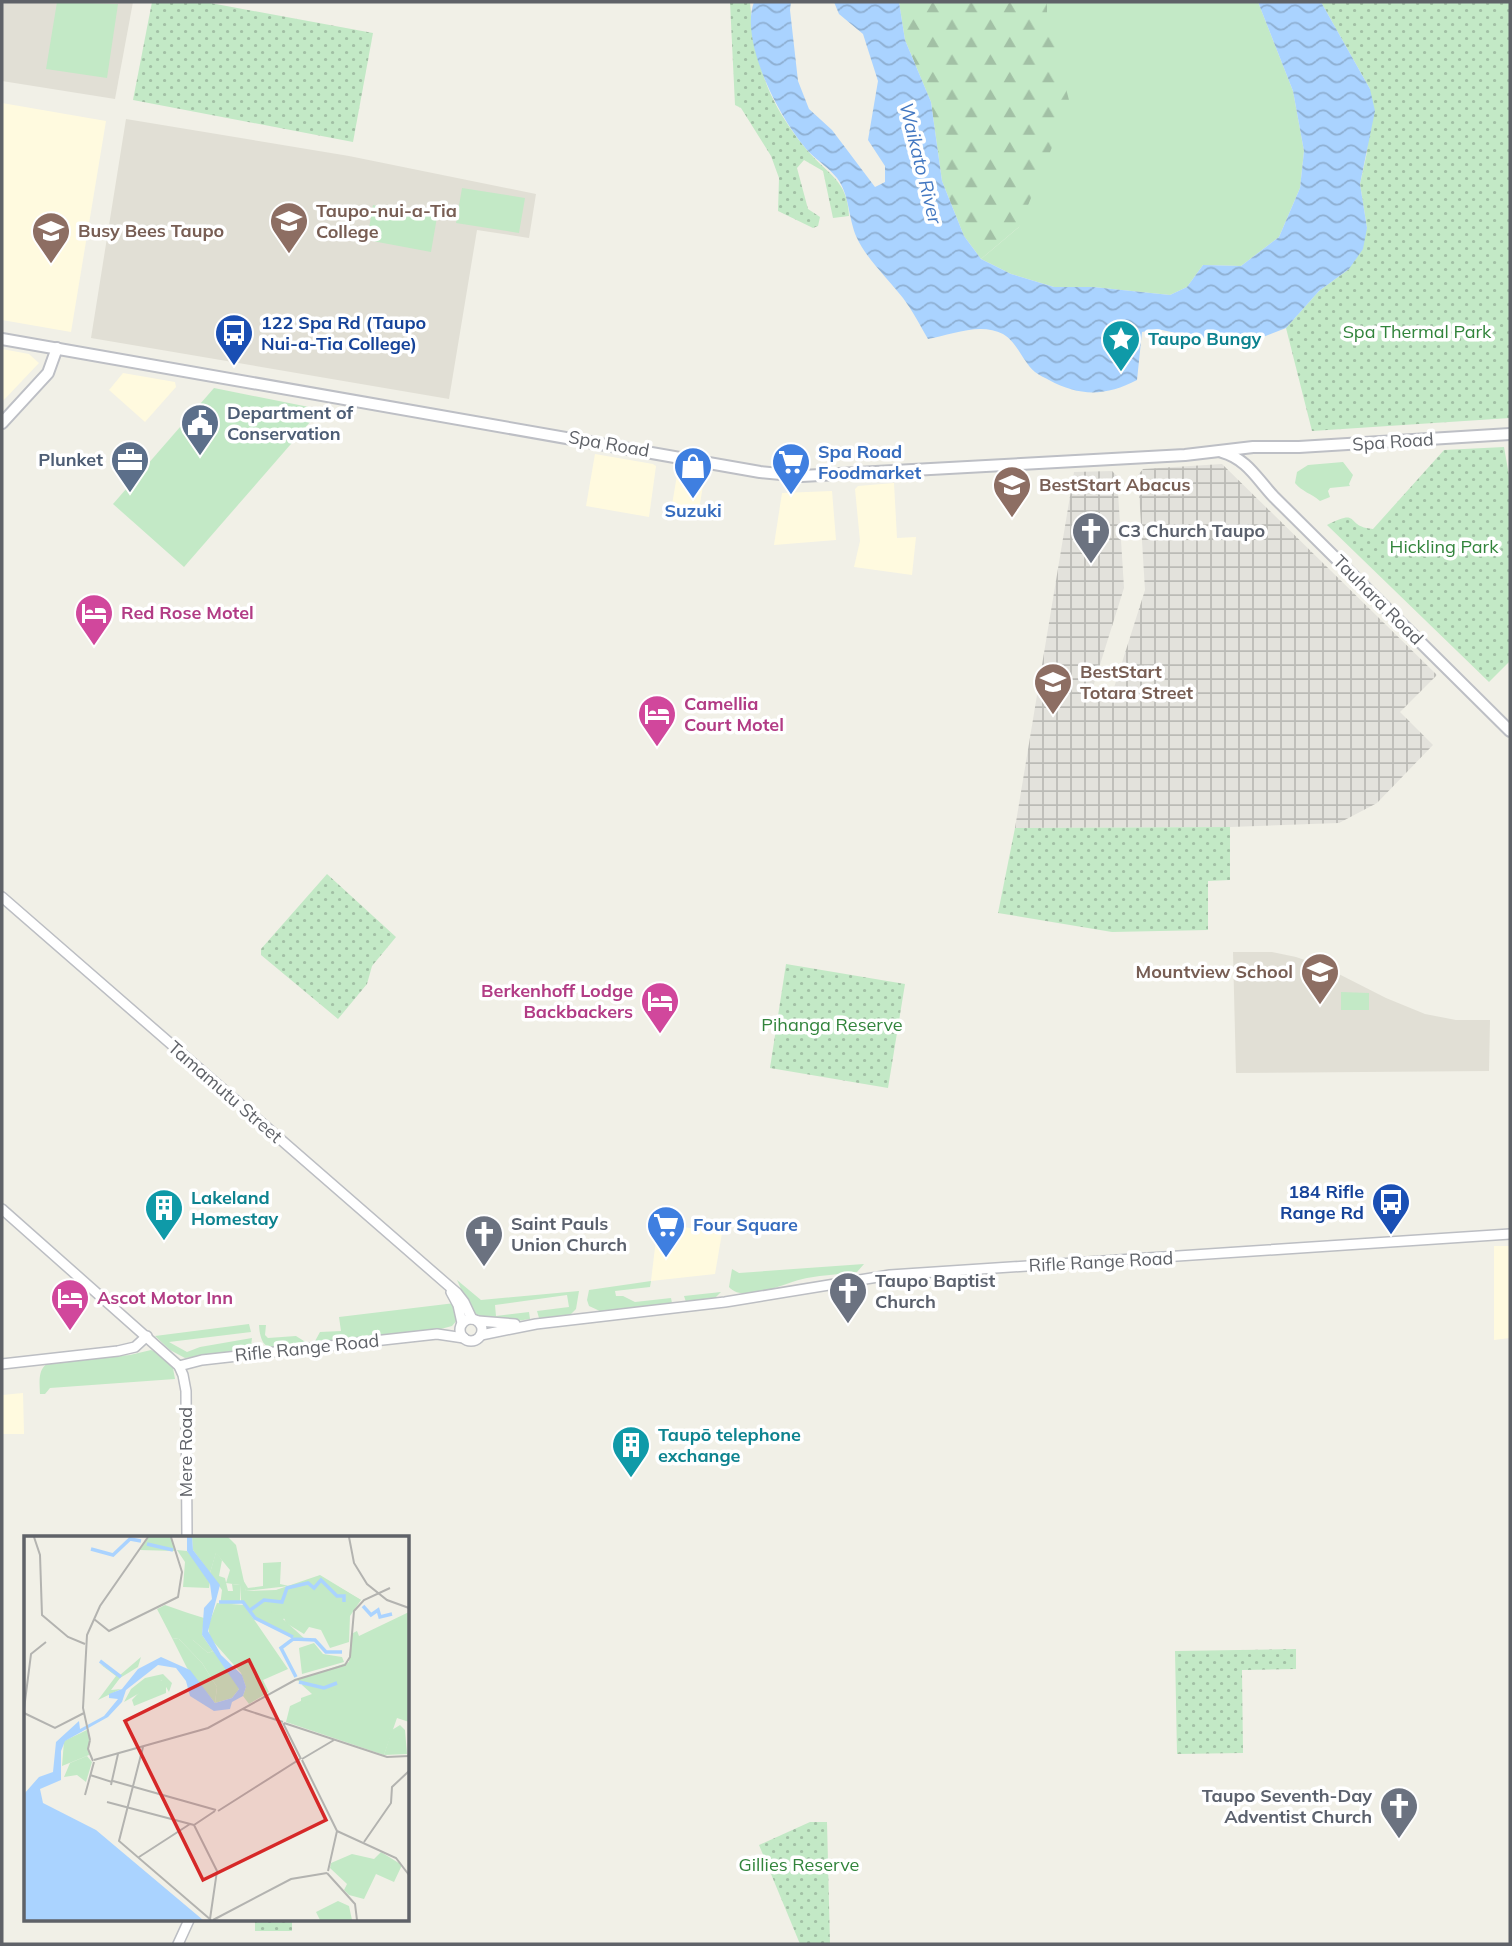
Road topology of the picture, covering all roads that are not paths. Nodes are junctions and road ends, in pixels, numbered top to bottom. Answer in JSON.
{"nodes":[{"id":1,"x":2,"y":339,"type":"edge"},
{"id":2,"x":57,"y":348,"type":"junction"},
{"id":3,"x":2,"y":423,"type":"edge"},
{"id":4,"x":1510,"y":434,"type":"edge"},
{"id":5,"x":1275,"y":448,"type":"junction"},
{"id":6,"x":1222,"y":452,"type":"junction"},
{"id":7,"x":1248,"y":466,"type":"junction"},
{"id":8,"x":1510,"y":731,"type":"edge"},
{"id":9,"x":2,"y":897,"type":"edge"},
{"id":10,"x":2,"y":1209,"type":"edge"},
{"id":11,"x":1510,"y":1234,"type":"edge"},
{"id":12,"x":449,"y":1287,"type":"junction"},
{"id":13,"x":475,"y":1320,"type":"junction"},
{"id":14,"x":462,"y":1324,"type":"junction"},
{"id":15,"x":526,"y":1325,"type":"junction"},
{"id":16,"x":437,"y":1334,"type":"junction"},
{"id":17,"x":481,"y":1335,"type":"junction"},
{"id":18,"x":147,"y":1336,"type":"junction"},
{"id":19,"x":464,"y":1338,"type":"junction"},
{"id":20,"x":2,"y":1364,"type":"edge"},
{"id":21,"x":179,"y":1366,"type":"junction"},
{"id":22,"x":187,"y":1536,"type":"edge"},
{"id":23,"x":188,"y":1922,"type":"edge"},
{"id":24,"x":178,"y":1944,"type":"edge"}],
"edges":[{"from":1,"to":2,"type":"main road","name":"Spa Road"},
{"from":2,"to":3,"type":"main road"},
{"from":2,"to":6,"type":"main road","name":"Spa Road"},
{"from":4,"to":5,"type":"main road","name":"Spa Road"},
{"from":5,"to":6,"type":"main road","name":"Spa Road"},
{"from":5,"to":7,"type":"main road"},
{"from":6,"to":7,"type":"main road"},
{"from":7,"to":8,"type":"main road","name":"Tauhara Road"},
{"from":9,"to":12,"type":"street","name":"Tamamutu Street"},
{"from":10,"to":18,"type":"street"},
{"from":11,"to":15,"type":"street","name":"Rifle Range Road"},
{"from":12,"to":13,"type":"street","name":"Tamamutu Street"},
{"from":12,"to":14,"type":"street","name":"Tamamutu Street"},
{"from":13,"to":14,"type":"street","name":"Rifle Range Road"},
{"from":13,"to":15,"type":"street","name":"Rifle Range Road"},
{"from":13,"to":17,"type":"street"},
{"from":14,"to":16,"type":"street","name":"Rifle Range Road"},
{"from":14,"to":19,"type":"street"},
{"from":15,"to":17,"type":"street","name":"Rifle Range Road"},
{"from":16,"to":19,"type":"street","name":"Rifle Range Road"},
{"from":16,"to":21,"type":"street","name":"Rifle Range Road"},
{"from":17,"to":19,"type":"street","name":"Rifle Range Road"},
{"from":18,"to":20,"type":"street"},
{"from":18,"to":21,"type":"street"},
{"from":21,"to":22,"type":"street","name":"Mere Road"},
{"from":23,"to":24,"type":"street"}]}
